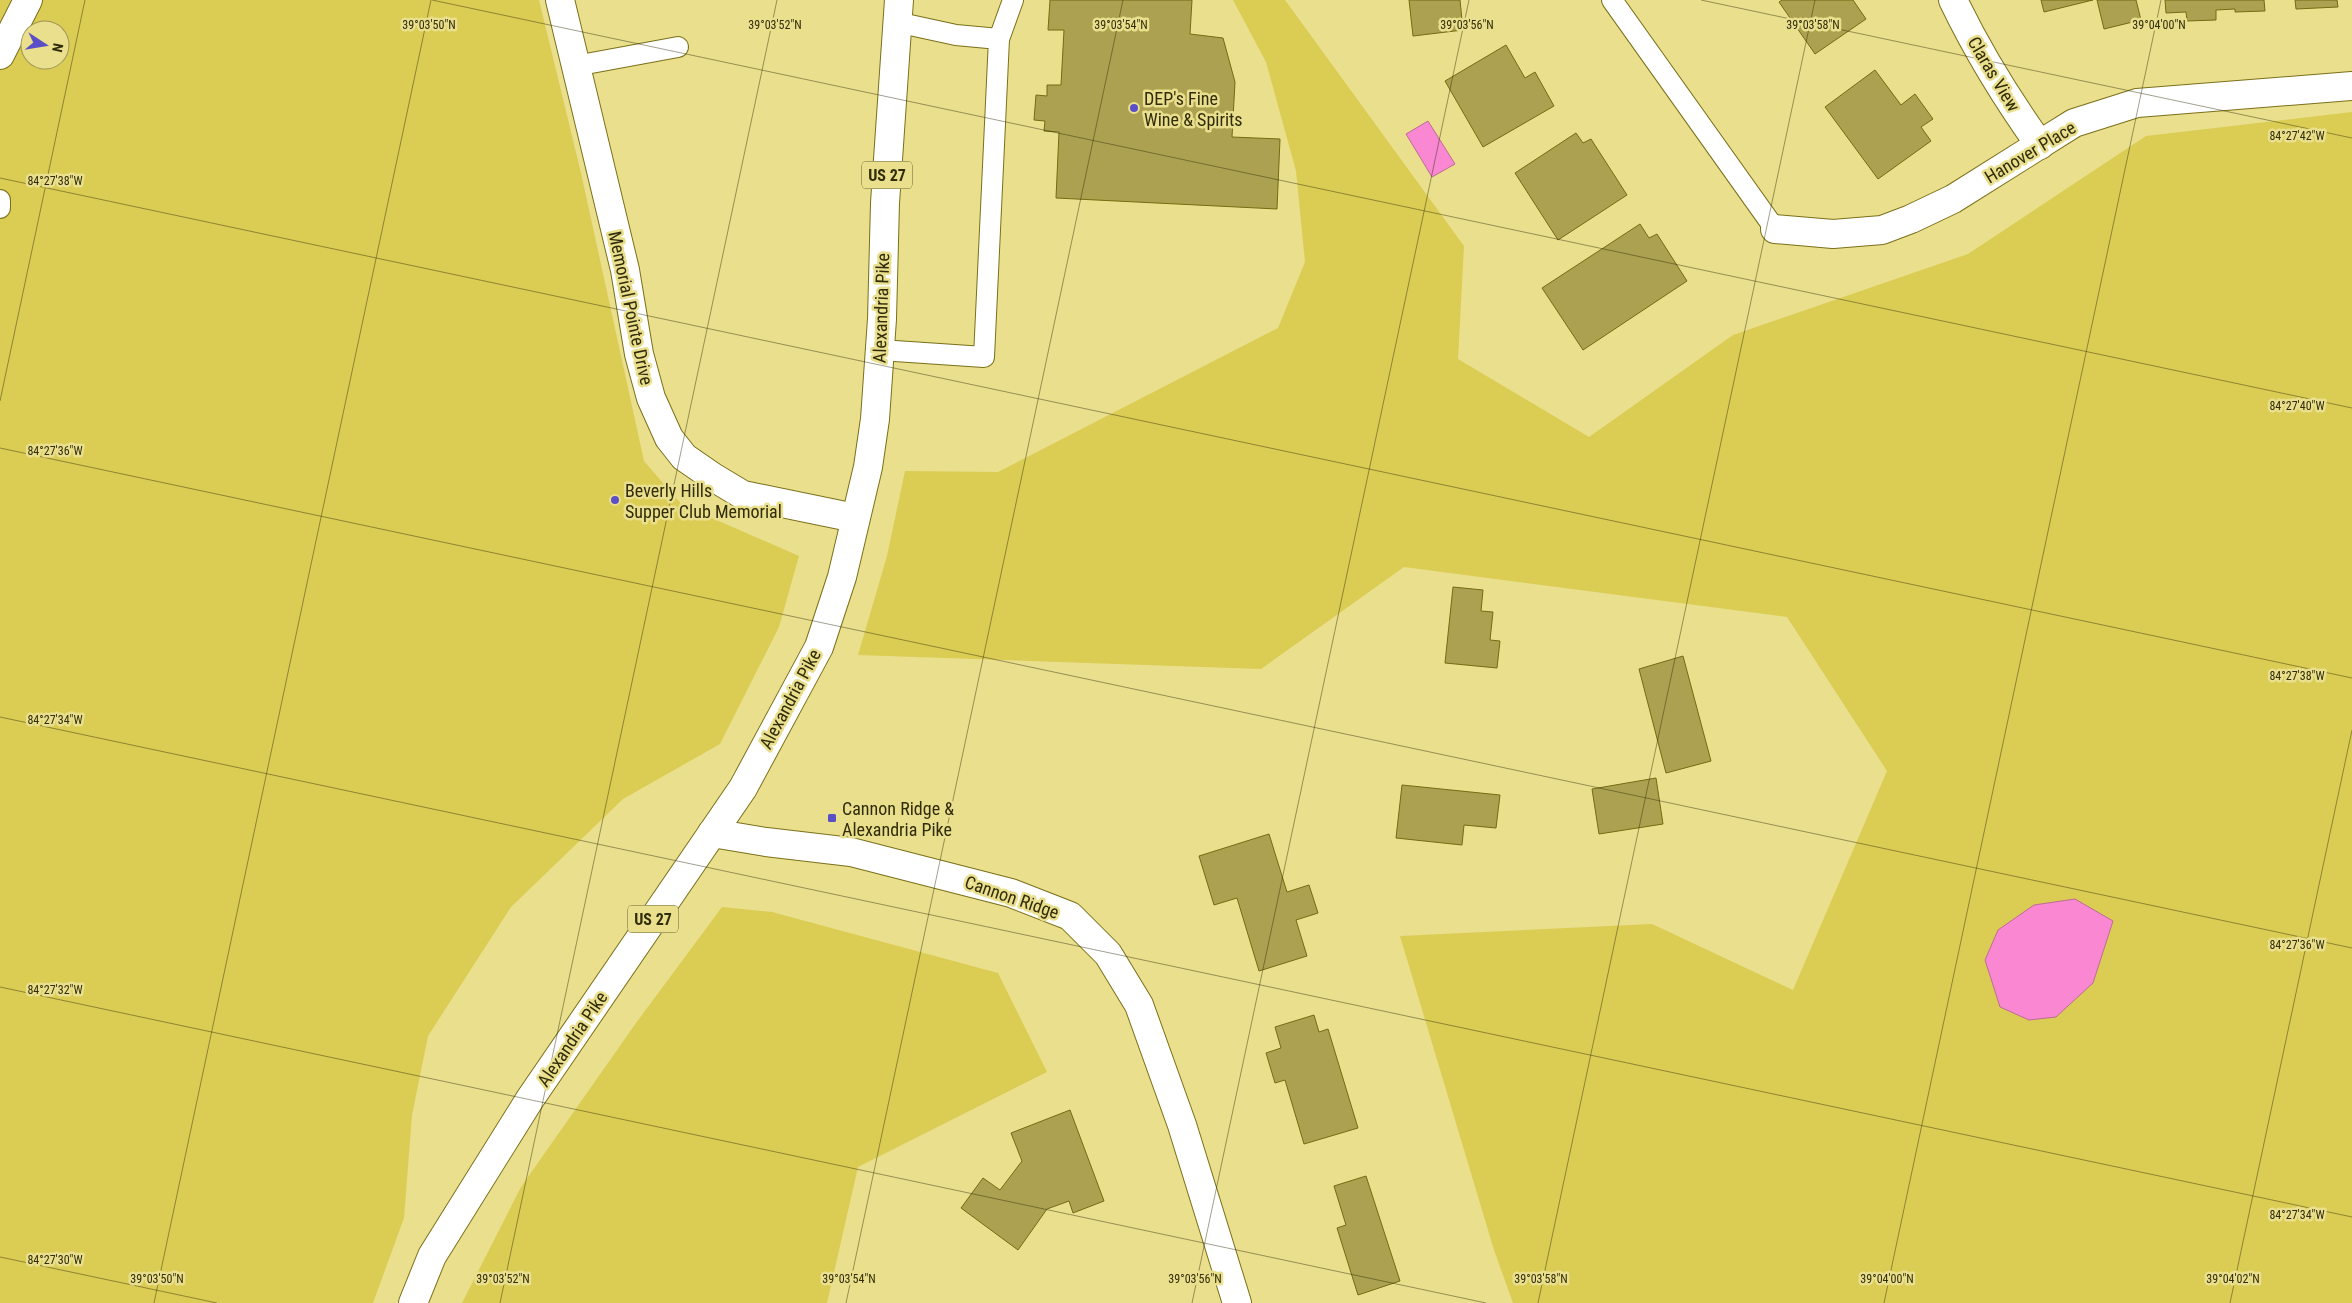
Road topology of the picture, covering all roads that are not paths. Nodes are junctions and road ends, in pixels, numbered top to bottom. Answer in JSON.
{"nodes":[{"id":1,"x":28,"y":0,"type":"edge"},
{"id":2,"x":560,"y":0,"type":"edge"},
{"id":3,"x":1013,"y":0,"type":"edge"},
{"id":4,"x":1612,"y":0,"type":"edge"},
{"id":5,"x":1953,"y":0,"type":"edge"},
{"id":6,"x":897,"y":11,"type":"edge"},
{"id":7,"x":999,"y":39,"type":"junction"},
{"id":8,"x":678,"y":47,"type":"dead end"},
{"id":9,"x":0,"y":55,"type":"edge"},
{"id":10,"x":576,"y":66,"type":"junction"},
{"id":11,"x":2352,"y":86,"type":"edge"},
{"id":12,"x":2040,"y":145,"type":"junction"},
{"id":13,"x":0,"y":200,"type":"edge"},
{"id":14,"x":0,"y":208,"type":"edge"},
{"id":15,"x":1775,"y":229,"type":"joint"},
{"id":16,"x":880,"y":350,"type":"junction"},
{"id":17,"x":856,"y":518,"type":"junction"},
{"id":18,"x":712,"y":833,"type":"junction"},
{"id":19,"x":413,"y":1303,"type":"edge"},
{"id":20,"x":1237,"y":1303,"type":"edge"}],
"edges":[{"from":1,"to":9,"type":"street"},
{"from":2,"to":10,"type":"street","name":"Memorial Pointe Drive"},
{"from":3,"to":7,"type":"lane"},
{"from":4,"to":15,"type":"lane"},
{"from":5,"to":12,"type":"street","name":"Claras View"},
{"from":6,"to":7,"type":"lane"},
{"from":6,"to":16,"type":"street","name":"Alexandria Pike","number":"US 27"},
{"from":7,"to":16,"type":"lane"},
{"from":8,"to":10,"type":"lane"},
{"from":10,"to":17,"type":"street","name":"Memorial Pointe Drive"},
{"from":11,"to":12,"type":"street","name":"Hanover Place"},
{"from":12,"to":15,"type":"street","name":"Hanover Place"},
{"from":13,"to":14,"type":"lane"},
{"from":16,"to":17,"type":"street","name":"Alexandria Pike","number":"US 27"},
{"from":17,"to":18,"type":"street","name":"Alexandria Pike","number":"US 27"},
{"from":18,"to":19,"type":"street","name":"Alexandria Pike","number":"US 27"},
{"from":18,"to":20,"type":"street","name":"Cannon Ridge"}]}
